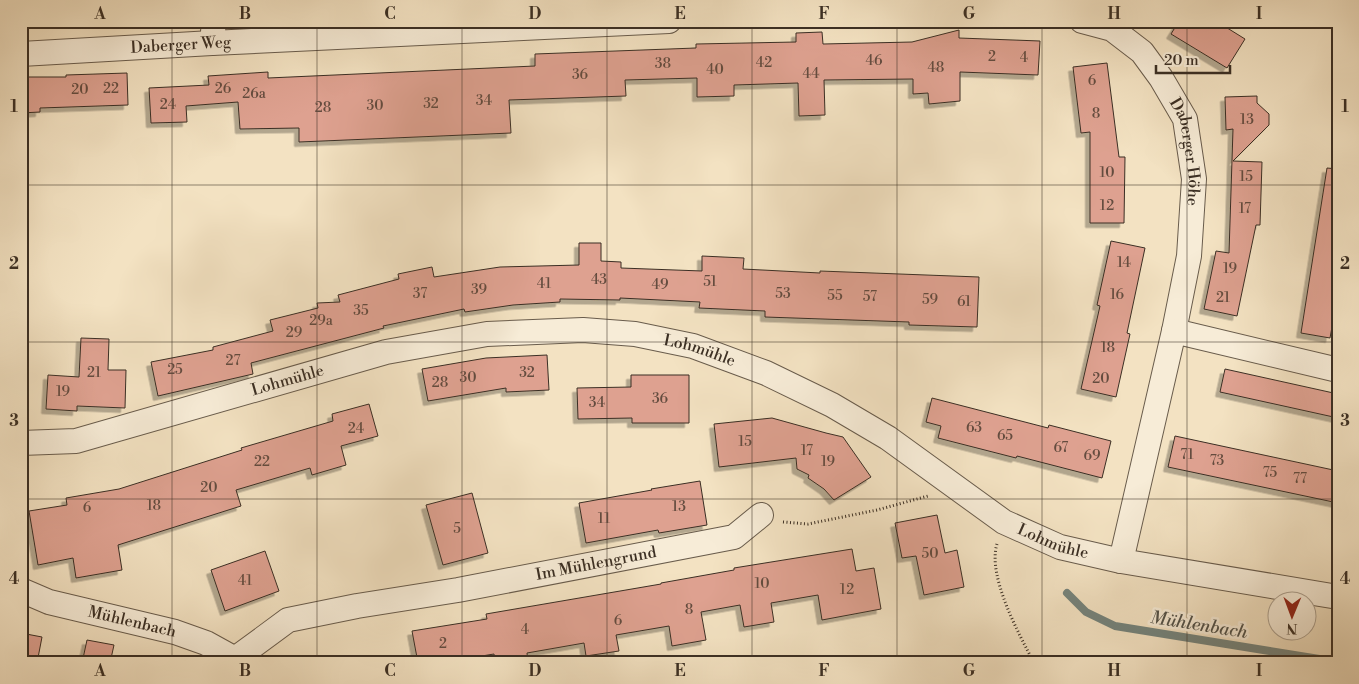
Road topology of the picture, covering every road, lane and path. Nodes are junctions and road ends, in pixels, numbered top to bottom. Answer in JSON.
{"nodes":[{"id":1,"x":670,"y":21,"type":"edge"},
{"id":2,"x":1082,"y":21,"type":"edge"},
{"id":3,"x":601,"y":23,"type":"edge"},
{"id":4,"x":213,"y":32,"type":"edge"},
{"id":5,"x":21,"y":54,"type":"edge"},
{"id":6,"x":1174,"y":330,"type":"junction"},
{"id":7,"x":1338,"y":370,"type":"edge"},
{"id":8,"x":21,"y":443,"type":"edge"},
{"id":9,"x":958,"y":488,"type":"junction"},
{"id":10,"x":761,"y":515,"type":"joint"},
{"id":11,"x":1004,"y":522,"type":"junction"},
{"id":12,"x":1121,"y":561,"type":"junction"},
{"id":13,"x":21,"y":590,"type":"edge"},
{"id":14,"x":1338,"y":597,"type":"edge"},
{"id":15,"x":237,"y":661,"type":"edge"},
{"id":16,"x":1034,"y":663,"type":"edge"}],
"edges":[{"from":1,"to":3,"type":"street","name":"Daberger Weg"},
{"from":2,"to":6,"type":"street","name":"Daberger Höhe"},
{"from":3,"to":4,"type":"street","name":"Daberger Weg"},
{"from":4,"to":5,"type":"street","name":"Daberger Weg"},
{"from":6,"to":7,"type":"street"},
{"from":6,"to":12,"type":"street","name":"Daberger Höhe"},
{"from":8,"to":9,"type":"street","name":"Lohmühle"},
{"from":9,"to":10,"type":"path"},
{"from":9,"to":11,"type":"street","name":"Lohmühle"},
{"from":10,"to":15,"type":"street","name":"Im Mühlengrund"},
{"from":11,"to":12,"type":"street","name":"Lohmühle"},
{"from":11,"to":16,"type":"path"},
{"from":12,"to":14,"type":"street","name":"Lohmühle"},
{"from":13,"to":15,"type":"street","name":"Mühlenbach"}]}
